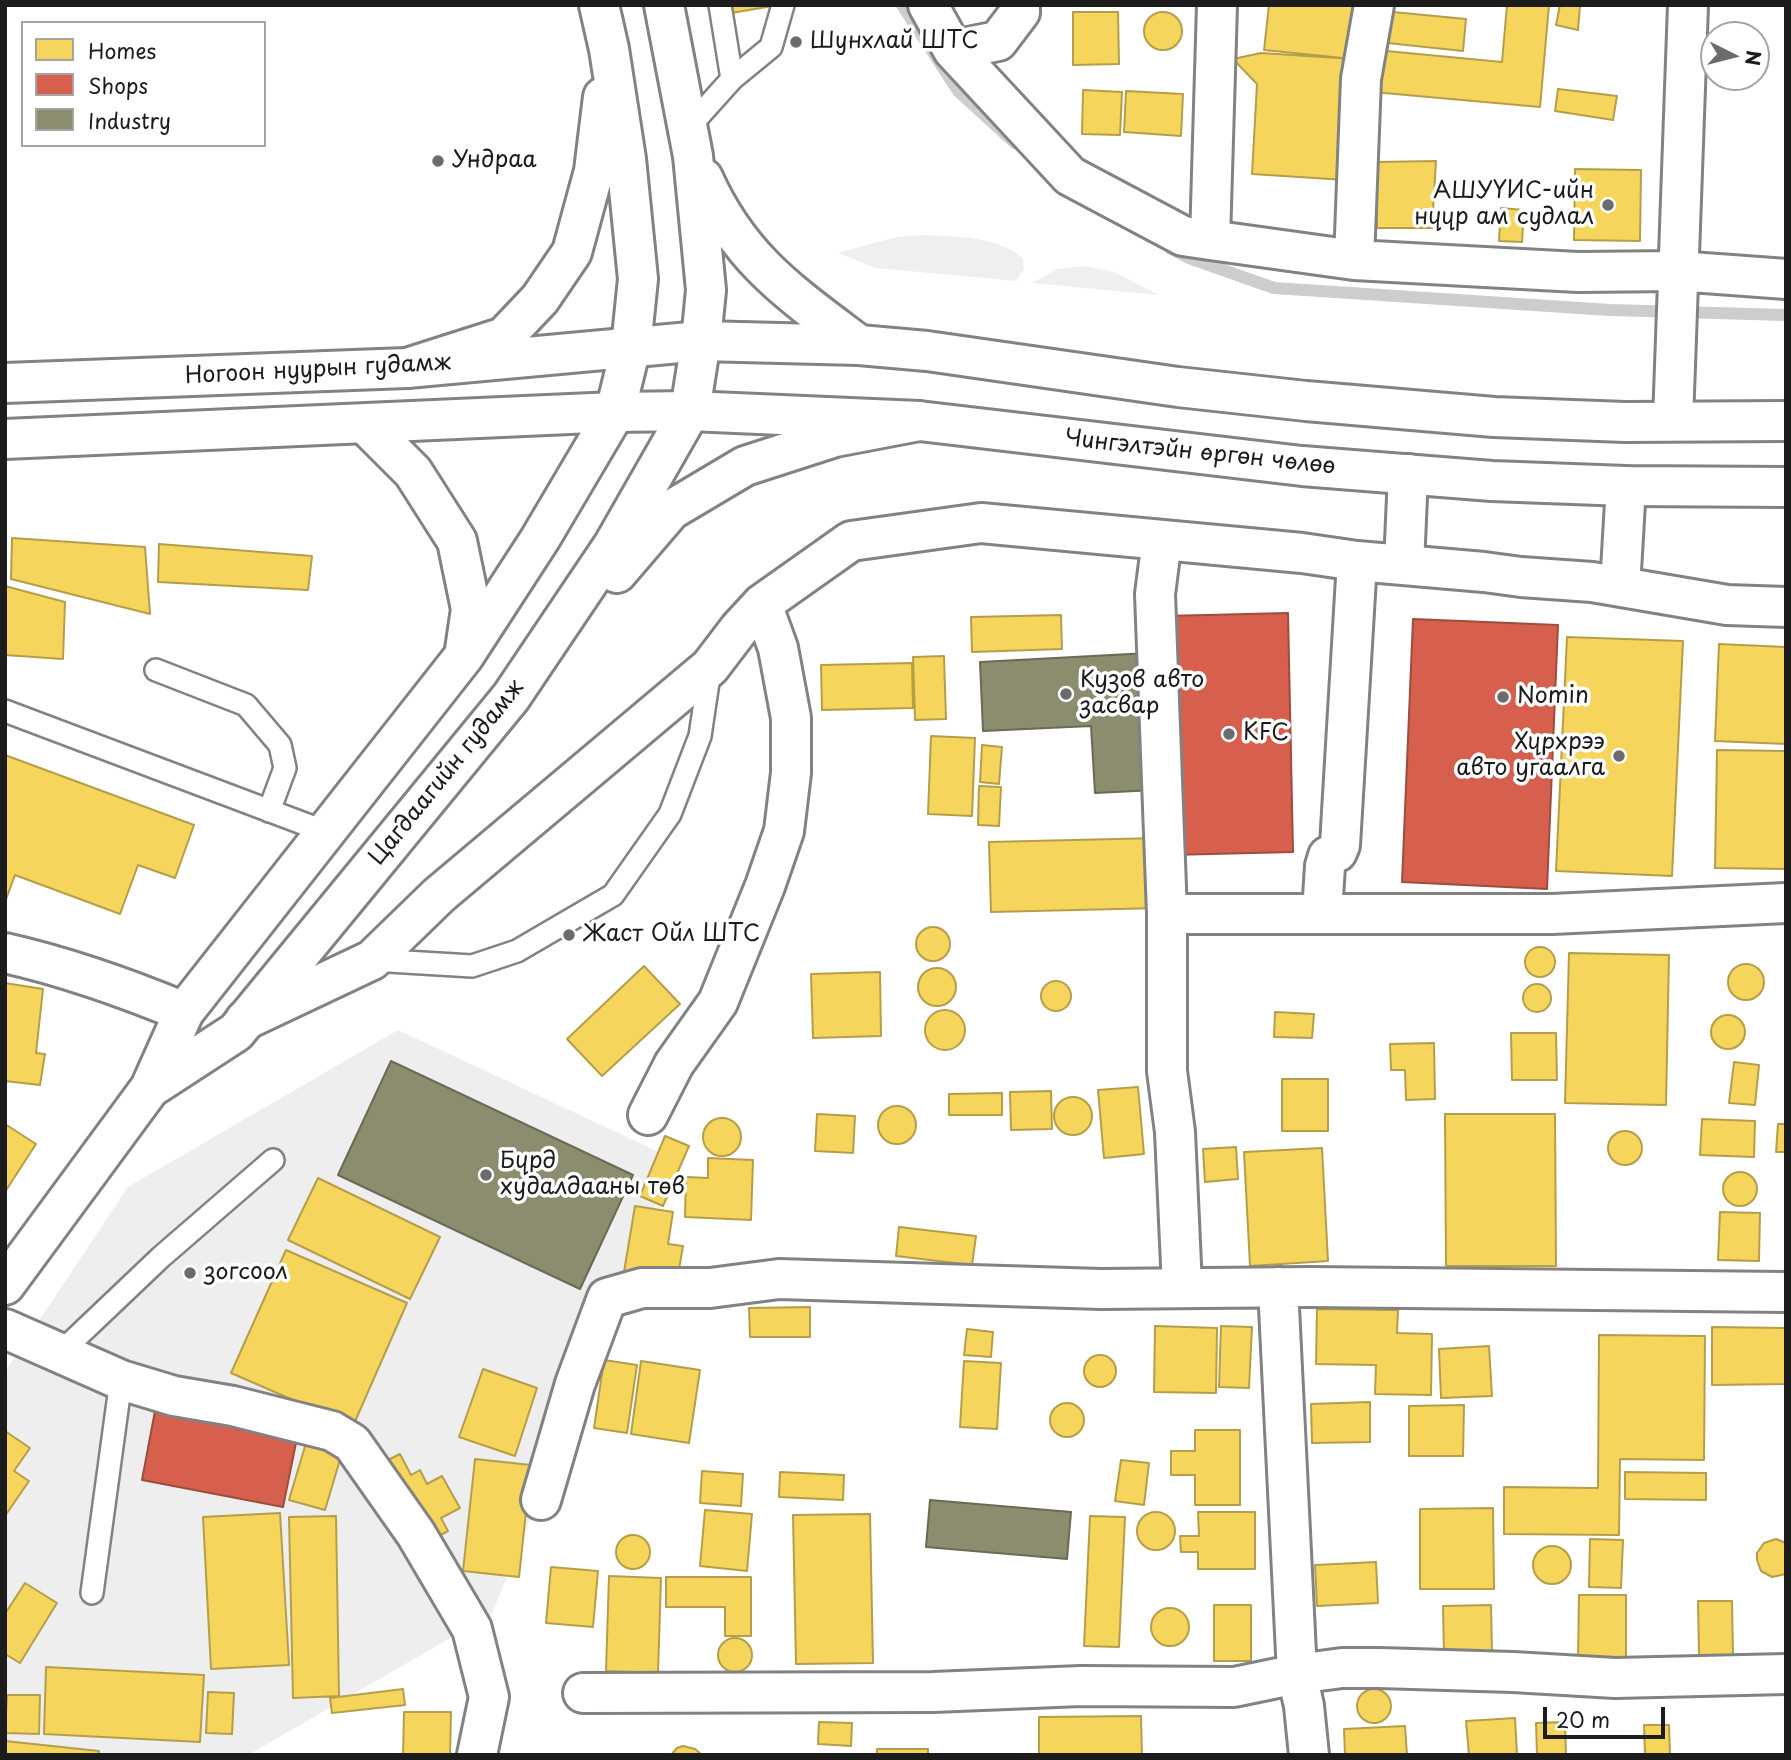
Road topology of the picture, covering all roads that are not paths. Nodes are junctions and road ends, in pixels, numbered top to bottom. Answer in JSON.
{"nodes":[{"id":1,"x":599,"y":5,"type":"edge"},
{"id":2,"x":664,"y":5,"type":"edge"},
{"id":3,"x":720,"y":5,"type":"edge"},
{"id":4,"x":783,"y":5,"type":"edge"},
{"id":5,"x":928,"y":5,"type":"edge"},
{"id":6,"x":1020,"y":5,"type":"edge"},
{"id":7,"x":1217,"y":5,"type":"edge"},
{"id":8,"x":1374,"y":5,"type":"edge"},
{"id":9,"x":1688,"y":5,"type":"edge"},
{"id":10,"x":609,"y":49,"type":"junction"},
{"id":11,"x":953,"y":50,"type":"junction"},
{"id":12,"x":732,"y":79,"type":"junction"},
{"id":13,"x":690,"y":142,"type":"junction"},
{"id":14,"x":1210,"y":240,"type":"junction"},
{"id":15,"x":1354,"y":260,"type":"junction"},
{"id":16,"x":1677,"y":275,"type":"junction"},
{"id":17,"x":1786,"y":279,"type":"edge"},
{"id":18,"x":701,"y":341,"type":"junction"},
{"id":19,"x":859,"y":345,"type":"junction"},
{"id":20,"x":631,"y":347,"type":"junction"},
{"id":21,"x":407,"y":368,"type":"junction"},
{"id":22,"x":5,"y":383,"type":"edge"},
{"id":23,"x":690,"y":411,"type":"junction"},
{"id":24,"x":615,"y":412,"type":"junction"},
{"id":25,"x":919,"y":421,"type":"junction"},
{"id":26,"x":1673,"y":421,"type":"junction"},
{"id":27,"x":1786,"y":421,"type":"edge"},
{"id":28,"x":365,"y":424,"type":"junction"},
{"id":29,"x":5,"y":439,"type":"edge"},
{"id":30,"x":1408,"y":474,"type":"junction"},
{"id":31,"x":1626,"y":486,"type":"junction"},
{"id":32,"x":1786,"y":487,"type":"edge"},
{"id":33,"x":1162,"y":540,"type":"junction"},
{"id":34,"x":1357,"y":561,"type":"junction"},
{"id":35,"x":1404,"y":565,"type":"junction"},
{"id":36,"x":1620,"y":587,"type":"junction"},
{"id":37,"x":762,"y":604,"type":"junction"},
{"id":38,"x":1786,"y":607,"type":"edge"},
{"id":39,"x":464,"y":656,"type":"junction"},
{"id":40,"x":710,"y":667,"type":"junction"},
{"id":41,"x":156,"y":670,"type":"dead end"},
{"id":42,"x":511,"y":697,"type":"junction"},
{"id":43,"x":5,"y":711,"type":"edge"},
{"id":44,"x":269,"y":811,"type":"junction"},
{"id":45,"x":326,"y":832,"type":"junction"},
{"id":46,"x":1786,"y":903,"type":"edge"},
{"id":47,"x":1322,"y":913,"type":"junction"},
{"id":48,"x":1167,"y":914,"type":"junction"},
{"id":49,"x":5,"y":953,"type":"edge"},
{"id":50,"x":372,"y":960,"type":"junction"},
{"id":51,"x":184,"y":1012,"type":"junction"},
{"id":52,"x":245,"y":1020,"type":"junction"},
{"id":53,"x":150,"y":1088,"type":"junction"},
{"id":54,"x":648,"y":1115,"type":"dead end"},
{"id":55,"x":273,"y":1160,"type":"dead end"},
{"id":56,"x":5,"y":1285,"type":"edge"},
{"id":57,"x":1182,"y":1287,"type":"junction"},
{"id":58,"x":1278,"y":1287,"type":"junction"},
{"id":59,"x":1786,"y":1292,"type":"edge"},
{"id":60,"x":5,"y":1329,"type":"edge"},
{"id":61,"x":60,"y":1353,"type":"junction"},
{"id":62,"x":121,"y":1380,"type":"junction"},
{"id":63,"x":541,"y":1500,"type":"dead end"},
{"id":64,"x":92,"y":1593,"type":"dead end"},
{"id":65,"x":1297,"y":1674,"type":"junction"},
{"id":66,"x":1786,"y":1674,"type":"edge"},
{"id":67,"x":583,"y":1693,"type":"dead end"},
{"id":68,"x":477,"y":1755,"type":"edge"},
{"id":69,"x":1309,"y":1755,"type":"edge"}],
"edges":[{"from":1,"to":10,"type":"street","name":"Цагдаагийн гудамж"},
{"from":2,"to":13,"type":"street"},
{"from":3,"to":12,"type":"lane"},
{"from":4,"to":12,"type":"lane"},
{"from":5,"to":11,"type":"street"},
{"from":6,"to":11,"type":"street"},
{"from":7,"to":14,"type":"street"},
{"from":8,"to":15,"type":"street"},
{"from":9,"to":16,"type":"street"},
{"from":10,"to":20,"type":"street","name":"Цагдаагийн гудамж"},
{"from":10,"to":21,"type":"street"},
{"from":11,"to":14,"type":"street"},
{"from":12,"to":13,"type":"lane"},
{"from":13,"to":18,"type":"street"},
{"from":13,"to":19,"type":"street"},
{"from":14,"to":15,"type":"street"},
{"from":15,"to":16,"type":"street"},
{"from":16,"to":17,"type":"street"},
{"from":16,"to":26,"type":"street"},
{"from":18,"to":19,"type":"street"},
{"from":18,"to":20,"type":"street"},
{"from":18,"to":23,"type":"street"},
{"from":19,"to":26,"type":"street"},
{"from":20,"to":21,"type":"street","name":"Ногоон нуурын гудамж"},
{"from":20,"to":24,"type":"street","name":"Цагдаагийн гудамж"},
{"from":21,"to":22,"type":"street","name":"Ногоон нуурын гудамж"},
{"from":23,"to":24,"type":"street","name":"Чингэлтэйн өргөн чөлөө"},
{"from":23,"to":25,"type":"street","name":"Чингэлтэйн өргөн чөлөө"},
{"from":23,"to":42,"type":"street","name":"Цагдаагийн гудамж"},
{"from":24,"to":28,"type":"street"},
{"from":24,"to":39,"type":"street","name":"Цагдаагийн гудамж"},
{"from":25,"to":30,"type":"street","name":"Чингэлтэйн өргөн чөлөө"},
{"from":25,"to":42,"type":"street"},
{"from":26,"to":27,"type":"street"},
{"from":28,"to":29,"type":"street"},
{"from":28,"to":39,"type":"street"},
{"from":30,"to":31,"type":"street","name":"Чингэлтэйн өргөн чөлөө"},
{"from":30,"to":35,"type":"street"},
{"from":31,"to":32,"type":"street","name":"Чингэлтэйн өргөн чөлөө"},
{"from":31,"to":36,"type":"street"},
{"from":33,"to":34,"type":"street"},
{"from":33,"to":37,"type":"street"},
{"from":33,"to":48,"type":"street"},
{"from":34,"to":35,"type":"street"},
{"from":34,"to":47,"type":"street"},
{"from":35,"to":36,"type":"street"},
{"from":36,"to":38,"type":"street"},
{"from":37,"to":40,"type":"street"},
{"from":37,"to":54,"type":"street"},
{"from":39,"to":45,"type":"street","name":"Цагдаагийн гудамж"},
{"from":40,"to":50,"type":"street"},
{"from":40,"to":50,"type":"lane"},
{"from":41,"to":44,"type":"lane"},
{"from":42,"to":52,"type":"street","name":"Цагдаагийн гудамж"},
{"from":43,"to":44,"type":"lane"},
{"from":44,"to":45,"type":"lane"},
{"from":45,"to":51,"type":"street","name":"Цагдаагийн гудамж"},
{"from":46,"to":47,"type":"street"},
{"from":47,"to":48,"type":"street"},
{"from":48,"to":57,"type":"street"},
{"from":49,"to":51,"type":"street"},
{"from":50,"to":52,"type":"street"},
{"from":51,"to":53,"type":"street","name":"Цагдаагийн гудамж"},
{"from":52,"to":53,"type":"street","name":"Цагдаагийн гудамж"},
{"from":53,"to":56,"type":"street","name":"Цагдаагийн гудамж"},
{"from":55,"to":61,"type":"lane"},
{"from":57,"to":58,"type":"street"},
{"from":57,"to":63,"type":"street"},
{"from":58,"to":59,"type":"street"},
{"from":58,"to":65,"type":"street"},
{"from":60,"to":61,"type":"street"},
{"from":61,"to":62,"type":"street"},
{"from":62,"to":64,"type":"lane"},
{"from":62,"to":68,"type":"street"},
{"from":65,"to":66,"type":"street"},
{"from":65,"to":67,"type":"street"},
{"from":65,"to":69,"type":"street"}]}
